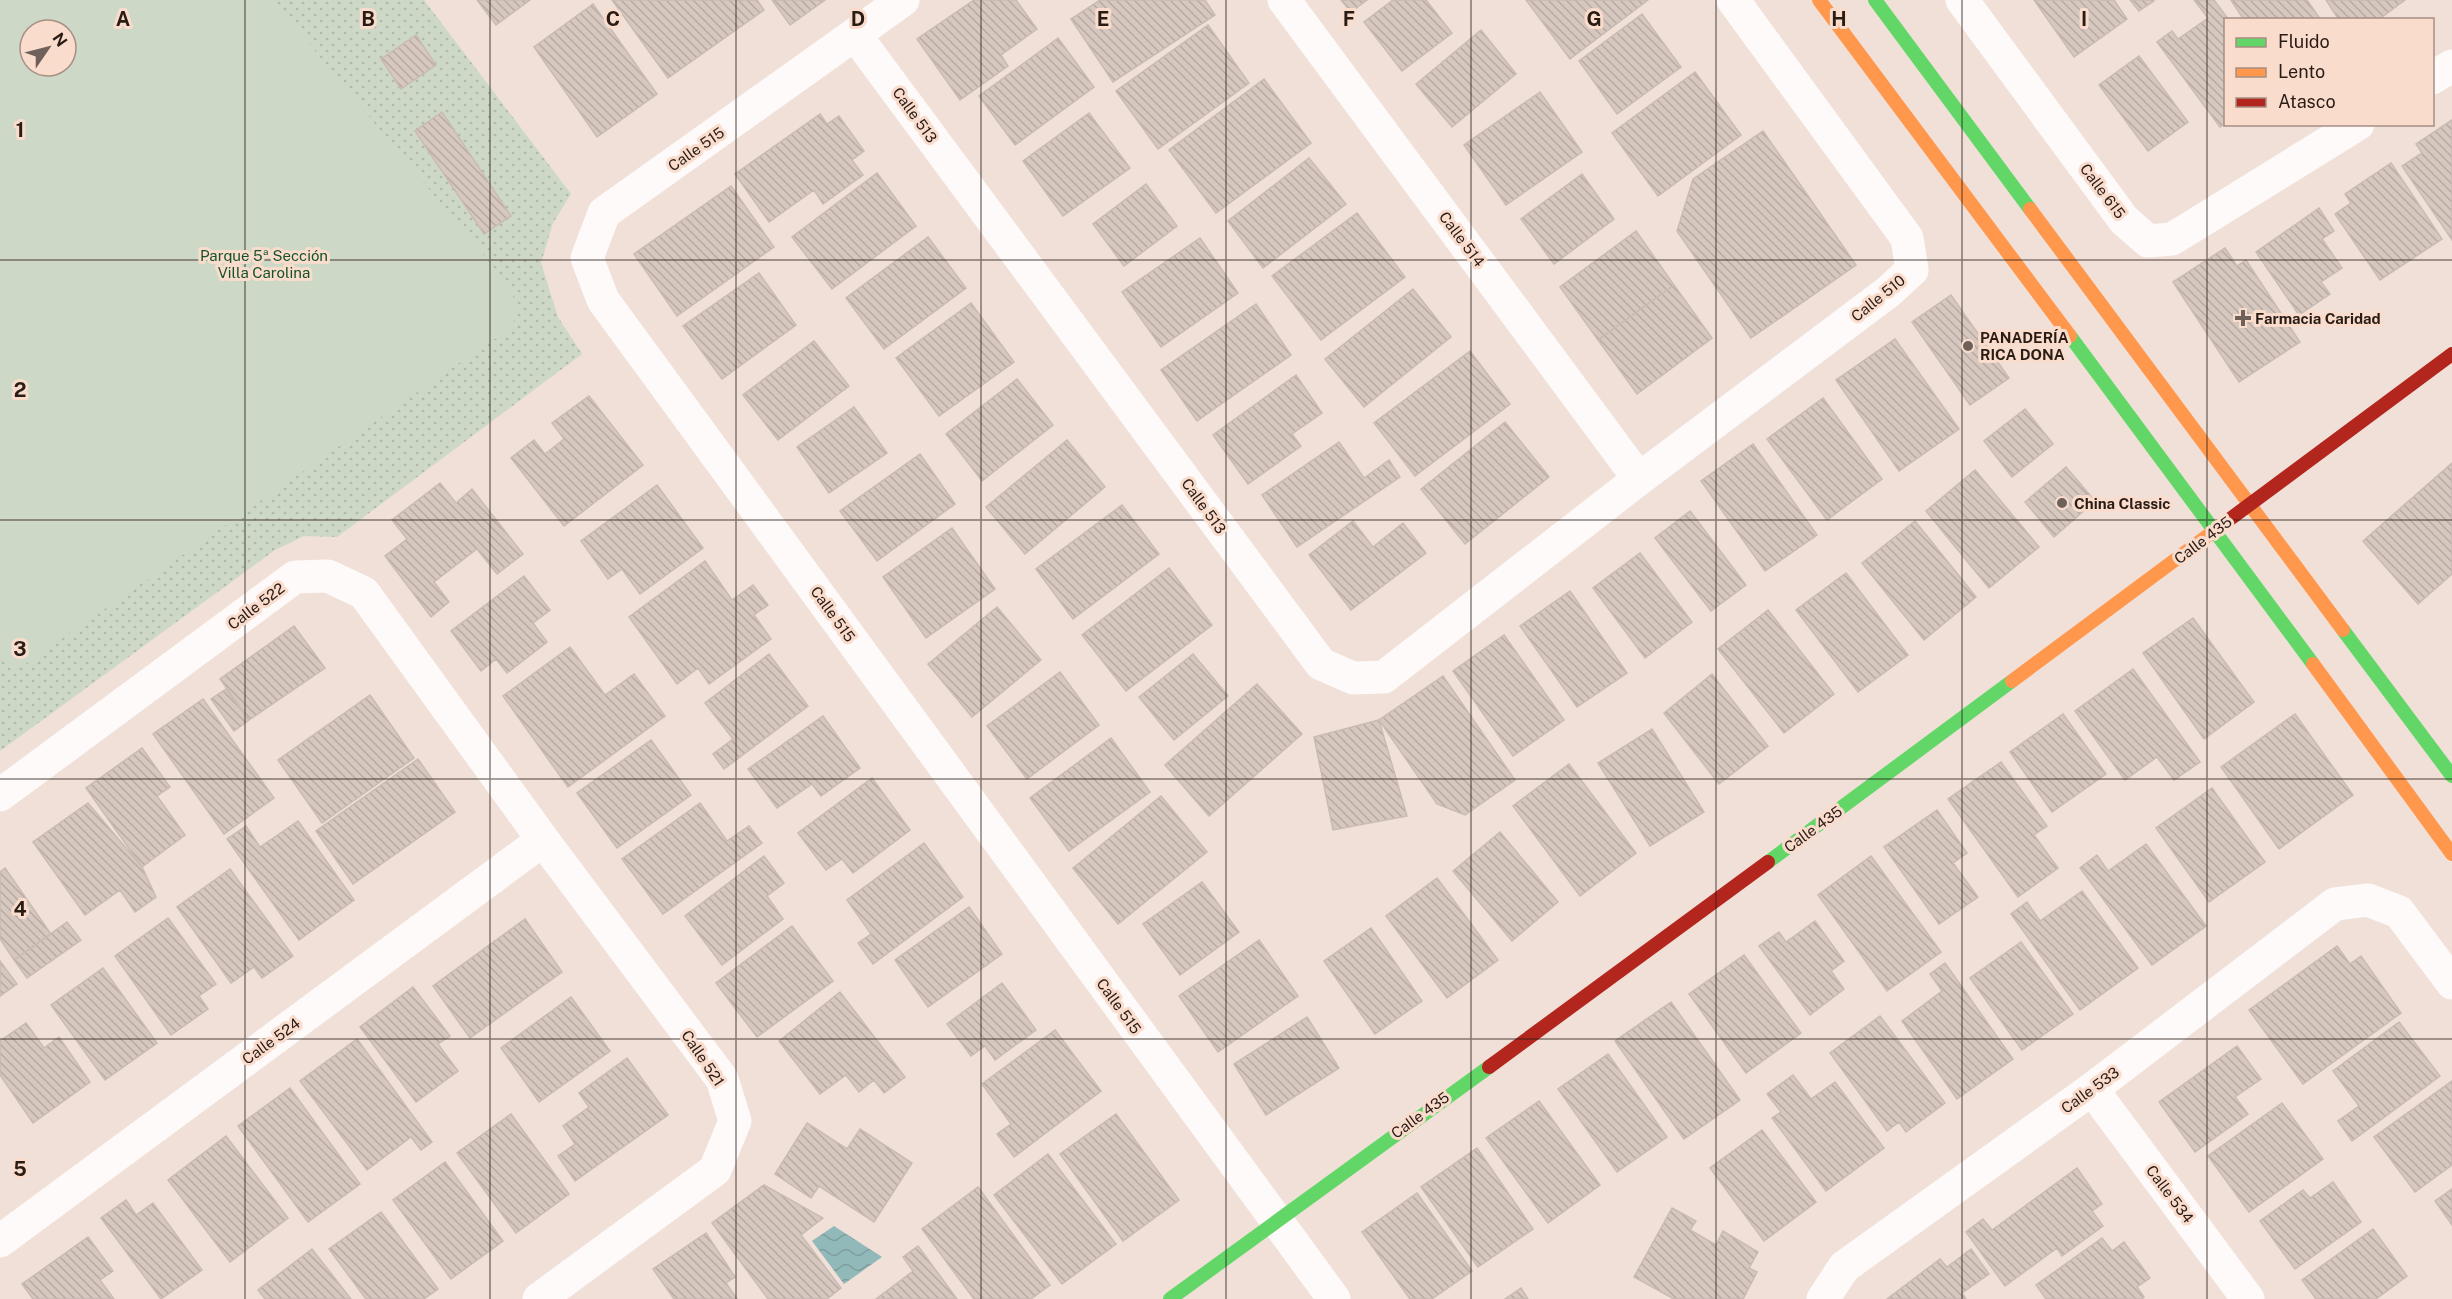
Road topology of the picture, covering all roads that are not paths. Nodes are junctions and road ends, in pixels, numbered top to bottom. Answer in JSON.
{"nodes":[{"id":1,"x":903,"y":0,"type":"edge"},
{"id":2,"x":1284,"y":0,"type":"edge"},
{"id":3,"x":1733,"y":0,"type":"edge"},
{"id":4,"x":1819,"y":0,"type":"edge"},
{"id":5,"x":1875,"y":0,"type":"edge"},
{"id":6,"x":1962,"y":0,"type":"edge"},
{"id":7,"x":856,"y":36,"type":"junction"},
{"id":8,"x":2452,"y":66,"type":"edge"},
{"id":9,"x":2434,"y":77,"type":"edge"},
{"id":10,"x":2355,"y":126,"type":"edge"},
{"id":11,"x":2452,"y":354,"type":"edge"},
{"id":12,"x":1639,"y":479,"type":"junction"},
{"id":13,"x":2250,"y":504,"type":"junction"},
{"id":14,"x":2215,"y":531,"type":"junction"},
{"id":15,"x":2452,"y":776,"type":"edge"},
{"id":16,"x":0,"y":795,"type":"edge"},
{"id":17,"x":543,"y":840,"type":"junction"},
{"id":18,"x":2452,"y":854,"type":"edge"},
{"id":19,"x":2452,"y":983,"type":"edge"},
{"id":20,"x":2092,"y":1089,"type":"junction"},
{"id":21,"x":1275,"y":1220,"type":"junction"},
{"id":22,"x":0,"y":1241,"type":"edge"},
{"id":23,"x":539,"y":1299,"type":"edge"},
{"id":24,"x":1170,"y":1299,"type":"edge"},
{"id":25,"x":1334,"y":1299,"type":"edge"},
{"id":26,"x":1823,"y":1299,"type":"edge"},
{"id":27,"x":2247,"y":1299,"type":"edge"}],
"edges":[{"from":1,"to":7,"type":"street","name":"Calle 515"},
{"from":2,"to":12,"type":"street","name":"Calle 514"},
{"from":3,"to":12,"type":"street","name":"Calle 510"},
{"from":4,"to":14,"type":"street"},
{"from":5,"to":13,"type":"street"},
{"from":6,"to":10,"type":"street","name":"Calle 615"},
{"from":7,"to":12,"type":"street","name":"Calle 513"},
{"from":7,"to":21,"type":"street","name":"Calle 515"},
{"from":8,"to":9,"type":"street"},
{"from":11,"to":13,"type":"street","name":"Calle 435"},
{"from":13,"to":14,"type":"street","name":"Calle 435"},
{"from":13,"to":15,"type":"street"},
{"from":14,"to":18,"type":"street"},
{"from":14,"to":21,"type":"street","name":"Calle 435"},
{"from":16,"to":17,"type":"street","name":"Calle 522"},
{"from":17,"to":22,"type":"street","name":"Calle 524"},
{"from":17,"to":23,"type":"street","name":"Calle 521"},
{"from":19,"to":20,"type":"street","name":"Calle 533"},
{"from":20,"to":26,"type":"street","name":"Calle 533"},
{"from":20,"to":27,"type":"street","name":"Calle 534"},
{"from":21,"to":24,"type":"street","name":"Calle 435"},
{"from":21,"to":25,"type":"street","name":"Calle 515"}]}
